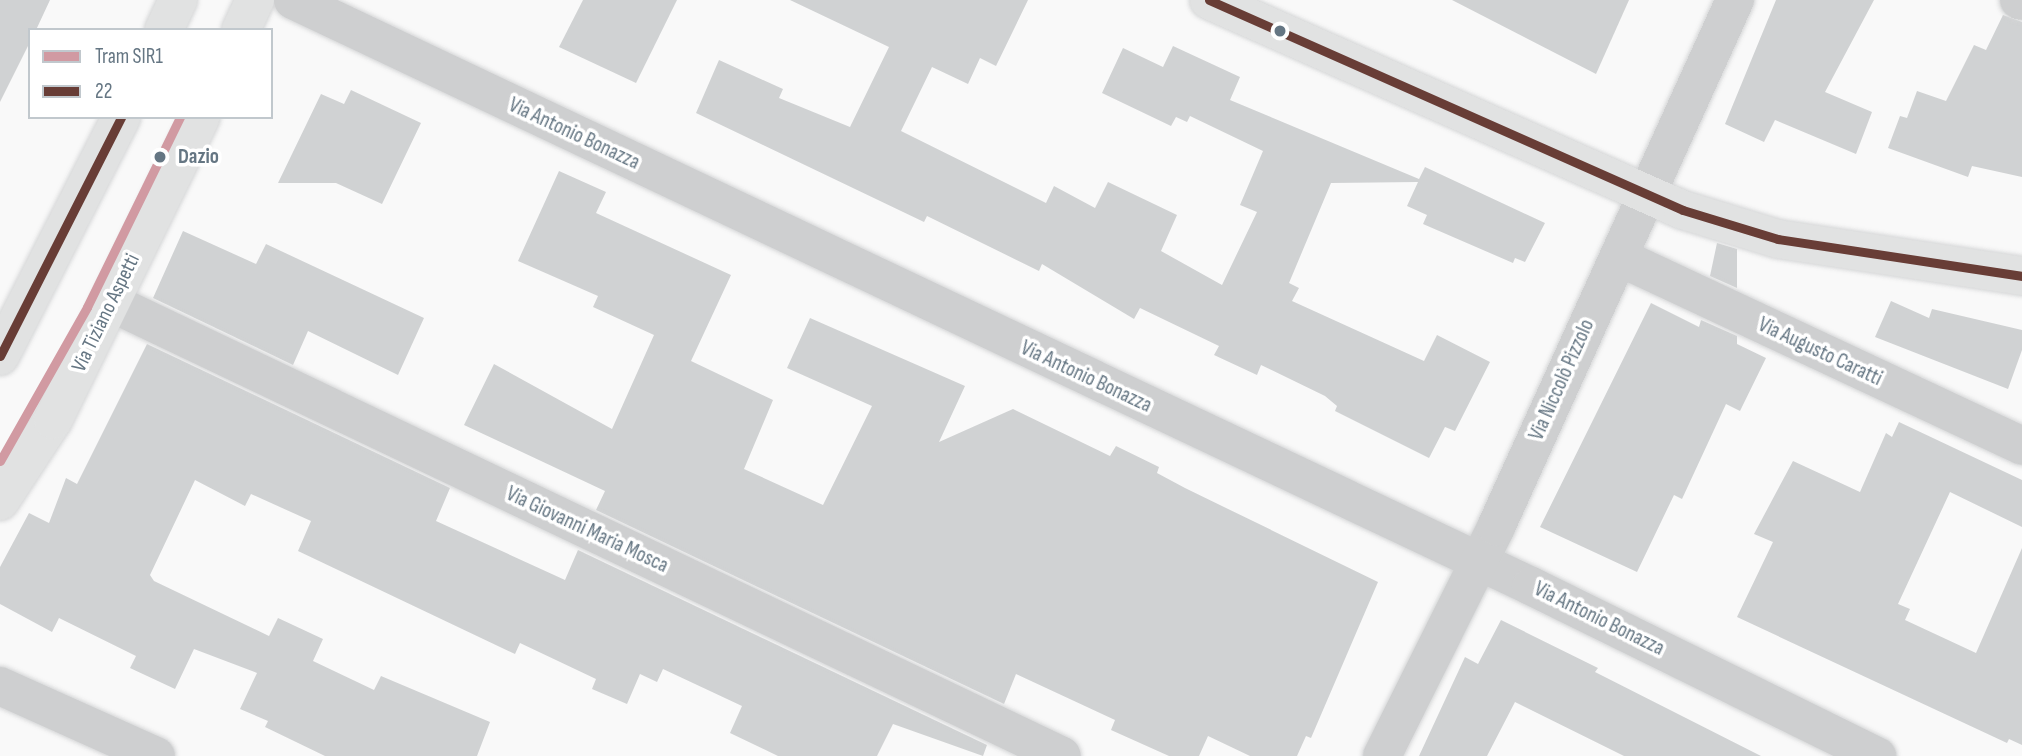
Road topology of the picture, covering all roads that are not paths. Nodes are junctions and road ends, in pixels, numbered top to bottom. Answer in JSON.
{"nodes":[{"id":1,"x":178,"y":0,"type":"edge"},
{"id":2,"x":255,"y":0,"type":"edge"},
{"id":3,"x":293,"y":0,"type":"edge"},
{"id":4,"x":1209,"y":0,"type":"edge"},
{"id":5,"x":1735,"y":0,"type":"edge"},
{"id":6,"x":165,"y":28,"type":"edge"},
{"id":7,"x":243,"y":28,"type":"edge"},
{"id":8,"x":120,"y":119,"type":"edge"},
{"id":9,"x":200,"y":119,"type":"edge"},
{"id":10,"x":1649,"y":195,"type":"junction"},
{"id":11,"x":1619,"y":257,"type":"junction"},
{"id":12,"x":2022,"y":276,"type":"edge"},
{"id":13,"x":112,"y":303,"type":"junction"},
{"id":14,"x":0,"y":356,"type":"edge"},
{"id":15,"x":2022,"y":446,"type":"edge"},
{"id":16,"x":0,"y":501,"type":"edge"},
{"id":17,"x":1477,"y":562,"type":"junction"},
{"id":18,"x":0,"y":686,"type":"edge"},
{"id":19,"x":156,"y":756,"type":"edge"},
{"id":20,"x":1062,"y":756,"type":"edge"},
{"id":21,"x":1382,"y":756,"type":"edge"},
{"id":22,"x":1877,"y":756,"type":"edge"}],
"edges":[{"from":1,"to":6,"type":"street"},
{"from":2,"to":7,"type":"street"},
{"from":3,"to":17,"type":"street","name":"Via Antonio Bonazza"},
{"from":4,"to":10,"type":"street"},
{"from":5,"to":10,"type":"street","name":"Via Niccolò Pizzolo"},
{"from":8,"to":14,"type":"street"},
{"from":9,"to":13,"type":"street","name":"Via Tiziano Aspetti"},
{"from":10,"to":11,"type":"street","name":"Via Niccolò Pizzolo"},
{"from":10,"to":12,"type":"street"},
{"from":11,"to":15,"type":"street","name":"Via Augusto Caratti"},
{"from":11,"to":17,"type":"street","name":"Via Niccolò Pizzolo"},
{"from":13,"to":16,"type":"street","name":"Via Tiziano Aspetti"},
{"from":13,"to":20,"type":"street","name":"Via Giovanni Maria Mosca"},
{"from":17,"to":21,"type":"street","name":"Via Niccolò Pizzolo"},
{"from":17,"to":22,"type":"street","name":"Via Antonio Bonazza"},
{"from":18,"to":19,"type":"street"}]}
